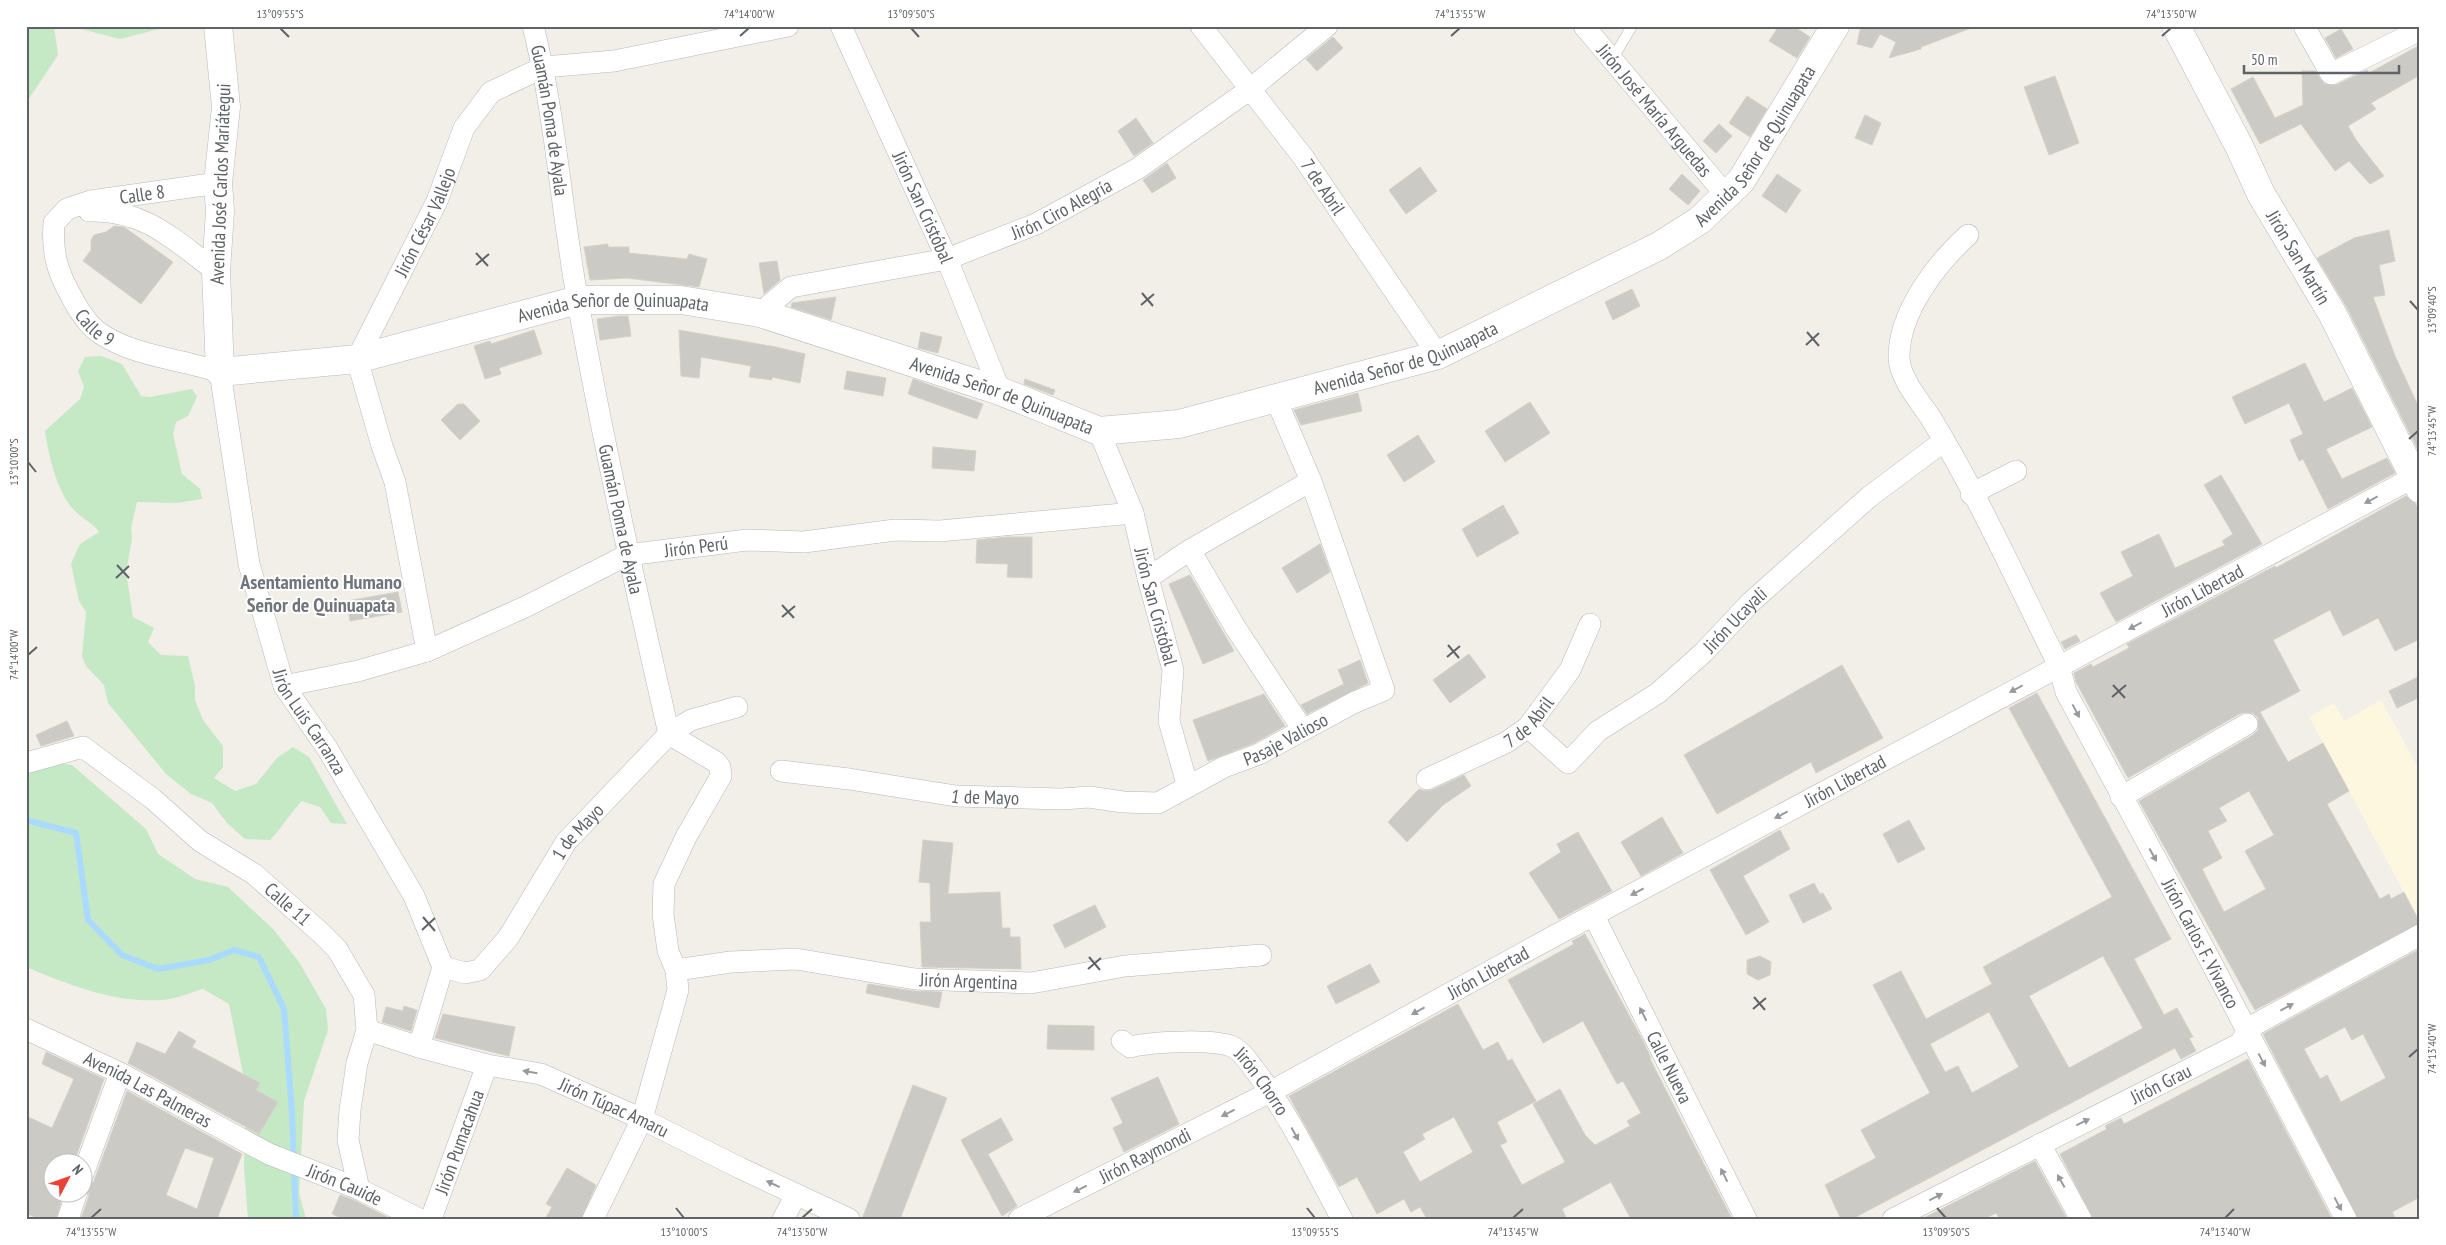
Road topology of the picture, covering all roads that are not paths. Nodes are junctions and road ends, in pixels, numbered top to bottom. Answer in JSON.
{"nodes":[{"id":1,"x":218,"y":26,"type":"edge"},
{"id":2,"x":534,"y":26,"type":"edge"},
{"id":3,"x":788,"y":26,"type":"edge"},
{"id":4,"x":841,"y":26,"type":"edge"},
{"id":5,"x":1201,"y":26,"type":"edge"},
{"id":6,"x":1327,"y":26,"type":"edge"},
{"id":7,"x":1584,"y":26,"type":"edge"},
{"id":8,"x":1632,"y":26,"type":"edge"},
{"id":9,"x":1835,"y":26,"type":"edge"},
{"id":10,"x":2176,"y":26,"type":"edge"},
{"id":11,"x":2304,"y":26,"type":"edge"},
{"id":12,"x":2420,"y":30,"type":"edge"},
{"id":13,"x":1612,"y":60,"type":"junction"},
{"id":14,"x":544,"y":68,"type":"junction"},
{"id":15,"x":1249,"y":90,"type":"junction"},
{"id":16,"x":218,"y":183,"type":"junction"},
{"id":17,"x":1726,"y":195,"type":"junction"},
{"id":18,"x":67,"y":209,"type":"junction"},
{"id":19,"x":1968,"y":234,"type":"dead end"},
{"id":20,"x":947,"y":259,"type":"junction"},
{"id":21,"x":216,"y":271,"type":"junction"},
{"id":22,"x":578,"y":300,"type":"junction"},
{"id":23,"x":760,"y":314,"type":"junction"},
{"id":24,"x":1438,"y":356,"type":"junction"},
{"id":25,"x":357,"y":359,"type":"junction"},
{"id":26,"x":220,"y":372,"type":"junction"},
{"id":27,"x":1000,"y":391,"type":"junction"},
{"id":28,"x":1276,"y":399,"type":"junction"},
{"id":29,"x":1099,"y":431,"type":"junction"},
{"id":30,"x":1944,"y":441,"type":"junction"},
{"id":31,"x":2016,"y":471,"type":"dead end"},
{"id":32,"x":2418,"y":480,"type":"edge"},
{"id":33,"x":1311,"y":482,"type":"junction"},
{"id":34,"x":1972,"y":494,"type":"junction"},
{"id":35,"x":1133,"y":513,"type":"junction"},
{"id":36,"x":1190,"y":550,"type":"junction"},
{"id":37,"x":627,"y":555,"type":"junction"},
{"id":38,"x":1148,"y":578,"type":"junction"},
{"id":39,"x":1590,"y":624,"type":"dead end"},
{"id":40,"x":427,"y":651,"type":"junction"},
{"id":41,"x":2060,"y":666,"type":"junction"},
{"id":42,"x":284,"y":686,"type":"junction"},
{"id":43,"x":737,"y":706,"type":"dead end"},
{"id":44,"x":2247,"y":724,"type":"dead end"},
{"id":45,"x":1528,"y":727,"type":"junction"},
{"id":46,"x":1303,"y":730,"type":"junction"},
{"id":47,"x":669,"y":734,"type":"junction"},
{"id":48,"x":26,"y":763,"type":"edge"},
{"id":49,"x":781,"y":771,"type":"dead end"},
{"id":50,"x":1427,"y":779,"type":"dead end"},
{"id":51,"x":1188,"y":787,"type":"junction"},
{"id":52,"x":2121,"y":797,"type":"junction"},
{"id":53,"x":1594,"y":916,"type":"junction"},
{"id":54,"x":2420,"y":935,"type":"edge"},
{"id":55,"x":1261,"y":955,"type":"dead end"},
{"id":56,"x":443,"y":967,"type":"junction"},
{"id":57,"x":676,"y":970,"type":"junction"},
{"id":58,"x":26,"y":1029,"type":"edge"},
{"id":59,"x":368,"y":1030,"type":"junction"},
{"id":60,"x":2248,"y":1035,"type":"junction"},
{"id":61,"x":1122,"y":1041,"type":"dead end"},
{"id":62,"x":419,"y":1047,"type":"junction"},
{"id":63,"x":487,"y":1065,"type":"junction"},
{"id":64,"x":120,"y":1073,"type":"junction"},
{"id":65,"x":1272,"y":1091,"type":"junction"},
{"id":66,"x":642,"y":1119,"type":"junction"},
{"id":67,"x":2040,"y":1144,"type":"junction"},
{"id":68,"x":91,"y":1152,"type":"edge"},
{"id":69,"x":269,"y":1154,"type":"joint"},
{"id":70,"x":359,"y":1189,"type":"junction"},
{"id":71,"x":796,"y":1195,"type":"junction"},
{"id":72,"x":74,"y":1202,"type":"edge"},
{"id":73,"x":68,"y":1219,"type":"edge"},
{"id":74,"x":419,"y":1219,"type":"edge"},
{"id":75,"x":431,"y":1219,"type":"edge"},
{"id":76,"x":593,"y":1219,"type":"edge"},
{"id":77,"x":783,"y":1219,"type":"edge"},
{"id":78,"x":849,"y":1219,"type":"edge"},
{"id":79,"x":1019,"y":1219,"type":"edge"},
{"id":80,"x":1342,"y":1219,"type":"edge"},
{"id":81,"x":1746,"y":1219,"type":"edge"},
{"id":82,"x":1893,"y":1219,"type":"edge"},
{"id":83,"x":2081,"y":1219,"type":"edge"},
{"id":84,"x":2346,"y":1219,"type":"edge"}],
"edges":[{"from":1,"to":16,"type":"street","name":"Avenida José Carlos Mariátegui"},
{"from":2,"to":14,"type":"street","name":"Guamán Poma de Ayala"},
{"from":3,"to":14,"type":"street","name":"Jirón César Vallejo"},
{"from":4,"to":20,"type":"street","name":"Jirón San Cristóbal"},
{"from":5,"to":15,"type":"street","name":"7 de Abril"},
{"from":6,"to":15,"type":"street","name":"Jirón Ciro Alegría"},
{"from":7,"to":13,"type":"street","name":"Jirón José María Arguedas"},
{"from":8,"to":13,"type":"lane"},
{"from":9,"to":17,"type":"street","name":"Avenida Señor de Quinuapata"},
{"from":10,"to":32,"type":"street","name":"Jirón San Martín"},
{"from":11,"to":12,"type":"street"},
{"from":13,"to":17,"type":"street","name":"Jirón José María Arguedas"},
{"from":14,"to":22,"type":"street","name":"Guamán Poma de Ayala"},
{"from":14,"to":25,"type":"street","name":"Jirón César Vallejo"},
{"from":15,"to":20,"type":"street","name":"Jirón Ciro Alegría"},
{"from":15,"to":24,"type":"street","name":"7 de Abril"},
{"from":16,"to":18,"type":"street","name":"Calle 8"},
{"from":16,"to":21,"type":"street","name":"Avenida José Carlos Mariátegui"},
{"from":17,"to":24,"type":"street","name":"Avenida Señor de Quinuapata"},
{"from":18,"to":21,"type":"street"},
{"from":18,"to":26,"type":"street","name":"Calle 9"},
{"from":19,"to":30,"type":"street"},
{"from":20,"to":23,"type":"street","name":"Jirón Ciro Alegría"},
{"from":20,"to":27,"type":"street","name":"Jirón San Cristóbal"},
{"from":21,"to":26,"type":"street","name":"Avenida José Carlos Mariátegui"},
{"from":22,"to":23,"type":"street","name":"Avenida Señor de Quinuapata"},
{"from":22,"to":25,"type":"street","name":"Avenida Señor de Quinuapata"},
{"from":22,"to":37,"type":"street","name":"Guamán Poma de Ayala"},
{"from":23,"to":27,"type":"street","name":"Avenida Señor de Quinuapata"},
{"from":24,"to":28,"type":"street","name":"Avenida Señor de Quinuapata"},
{"from":25,"to":26,"type":"street","name":"Avenida Señor de Quinuapata"},
{"from":25,"to":40,"type":"street"},
{"from":26,"to":42,"type":"street","name":"Jirón Luis Carranza"},
{"from":27,"to":29,"type":"street","name":"Avenida Señor de Quinuapata"},
{"from":28,"to":29,"type":"street","name":"Avenida Señor de Quinuapata"},
{"from":28,"to":33,"type":"street"},
{"from":29,"to":35,"type":"street","name":"Jirón San Cristóbal"},
{"from":30,"to":34,"type":"street"},
{"from":30,"to":45,"type":"street","name":"Jirón Ucayali"},
{"from":31,"to":34,"type":"street"},
{"from":32,"to":41,"type":"street","name":"Jirón Libertad","one_way":true},
{"from":33,"to":36,"type":"street"},
{"from":33,"to":46,"type":"street","name":"Pasaje Valioso"},
{"from":34,"to":41,"type":"street"},
{"from":35,"to":37,"type":"street","name":"Jirón Perú"},
{"from":35,"to":38,"type":"street","name":"Jirón San Cristóbal"},
{"from":36,"to":38,"type":"street"},
{"from":36,"to":46,"type":"street"},
{"from":37,"to":40,"type":"street","name":"Jirón Perú"},
{"from":37,"to":47,"type":"street","name":"Guamán Poma de Ayala"},
{"from":38,"to":51,"type":"street","name":"Jirón San Cristóbal"},
{"from":39,"to":45,"type":"street","name":"7 de Abril"},
{"from":40,"to":42,"type":"street","name":"Jirón Perú"},
{"from":41,"to":52,"type":"street","name":"Jirón Carlos F. Vivanco","one_way":true},
{"from":41,"to":53,"type":"street","name":"Jirón Libertad","one_way":true},
{"from":42,"to":56,"type":"street","name":"Jirón Luis Carranza"},
{"from":43,"to":47,"type":"street","name":"1 de Mayo"},
{"from":44,"to":52,"type":"street"},
{"from":45,"to":50,"type":"street","name":"7 de Abril"},
{"from":46,"to":51,"type":"street","name":"Pasaje Valioso"},
{"from":47,"to":56,"type":"street","name":"1 de Mayo"},
{"from":47,"to":57,"type":"street"},
{"from":48,"to":59,"type":"street","name":"Calle 11"},
{"from":49,"to":51,"type":"street","name":"1 de Mayo"},
{"from":52,"to":60,"type":"street","name":"Jirón Carlos F. Vivanco","one_way":true},
{"from":53,"to":65,"type":"street","name":"Jirón Libertad","one_way":true},
{"from":81,"to":53,"type":"street","name":"Calle Nueva","one_way":true},
{"from":60,"to":54,"type":"street","name":"Jirón Grau","one_way":true},
{"from":55,"to":57,"type":"street","name":"Jirón Argentina"},
{"from":56,"to":62,"type":"street"},
{"from":57,"to":66,"type":"street"},
{"from":58,"to":64,"type":"street","name":"Avenida Las Palmeras"},
{"from":59,"to":62,"type":"street","name":"Jirón Túpac Amaru"},
{"from":59,"to":70,"type":"street","name":"Calle 11"},
{"from":67,"to":60,"type":"street","name":"Jirón Grau","one_way":true},
{"from":60,"to":84,"type":"street","name":"Jirón Carlos F. Vivanco","one_way":true},
{"from":61,"to":65,"type":"street","name":"Jirón Chorro"},
{"from":62,"to":63,"type":"street","name":"Jirón Túpac Amaru"},
{"from":66,"to":63,"type":"street","name":"Jirón Túpac Amaru","one_way":true},
{"from":63,"to":75,"type":"street","name":"Jirón Pumacahua"},
{"from":64,"to":68,"type":"street"},
{"from":64,"to":69,"type":"street","name":"Avenida Las Palmeras"},
{"from":65,"to":79,"type":"street","name":"Jirón Raymondi","one_way":true},
{"from":65,"to":80,"type":"street","name":"Jirón Chorro","one_way":true},
{"from":71,"to":66,"type":"street","name":"Jirón Túpac Amaru","one_way":true},
{"from":66,"to":76,"type":"street"},
{"from":82,"to":67,"type":"street","name":"Jirón Grau","one_way":true},
{"from":83,"to":67,"type":"street","one_way":true},
{"from":69,"to":70,"type":"street","name":"Jirón Cauide"},
{"from":70,"to":74,"type":"street","name":"Jirón Cauide"},
{"from":71,"to":77,"type":"street"},
{"from":71,"to":78,"type":"street","name":"Jirón Túpac Amaru"},
{"from":72,"to":73,"type":"street"}]}
